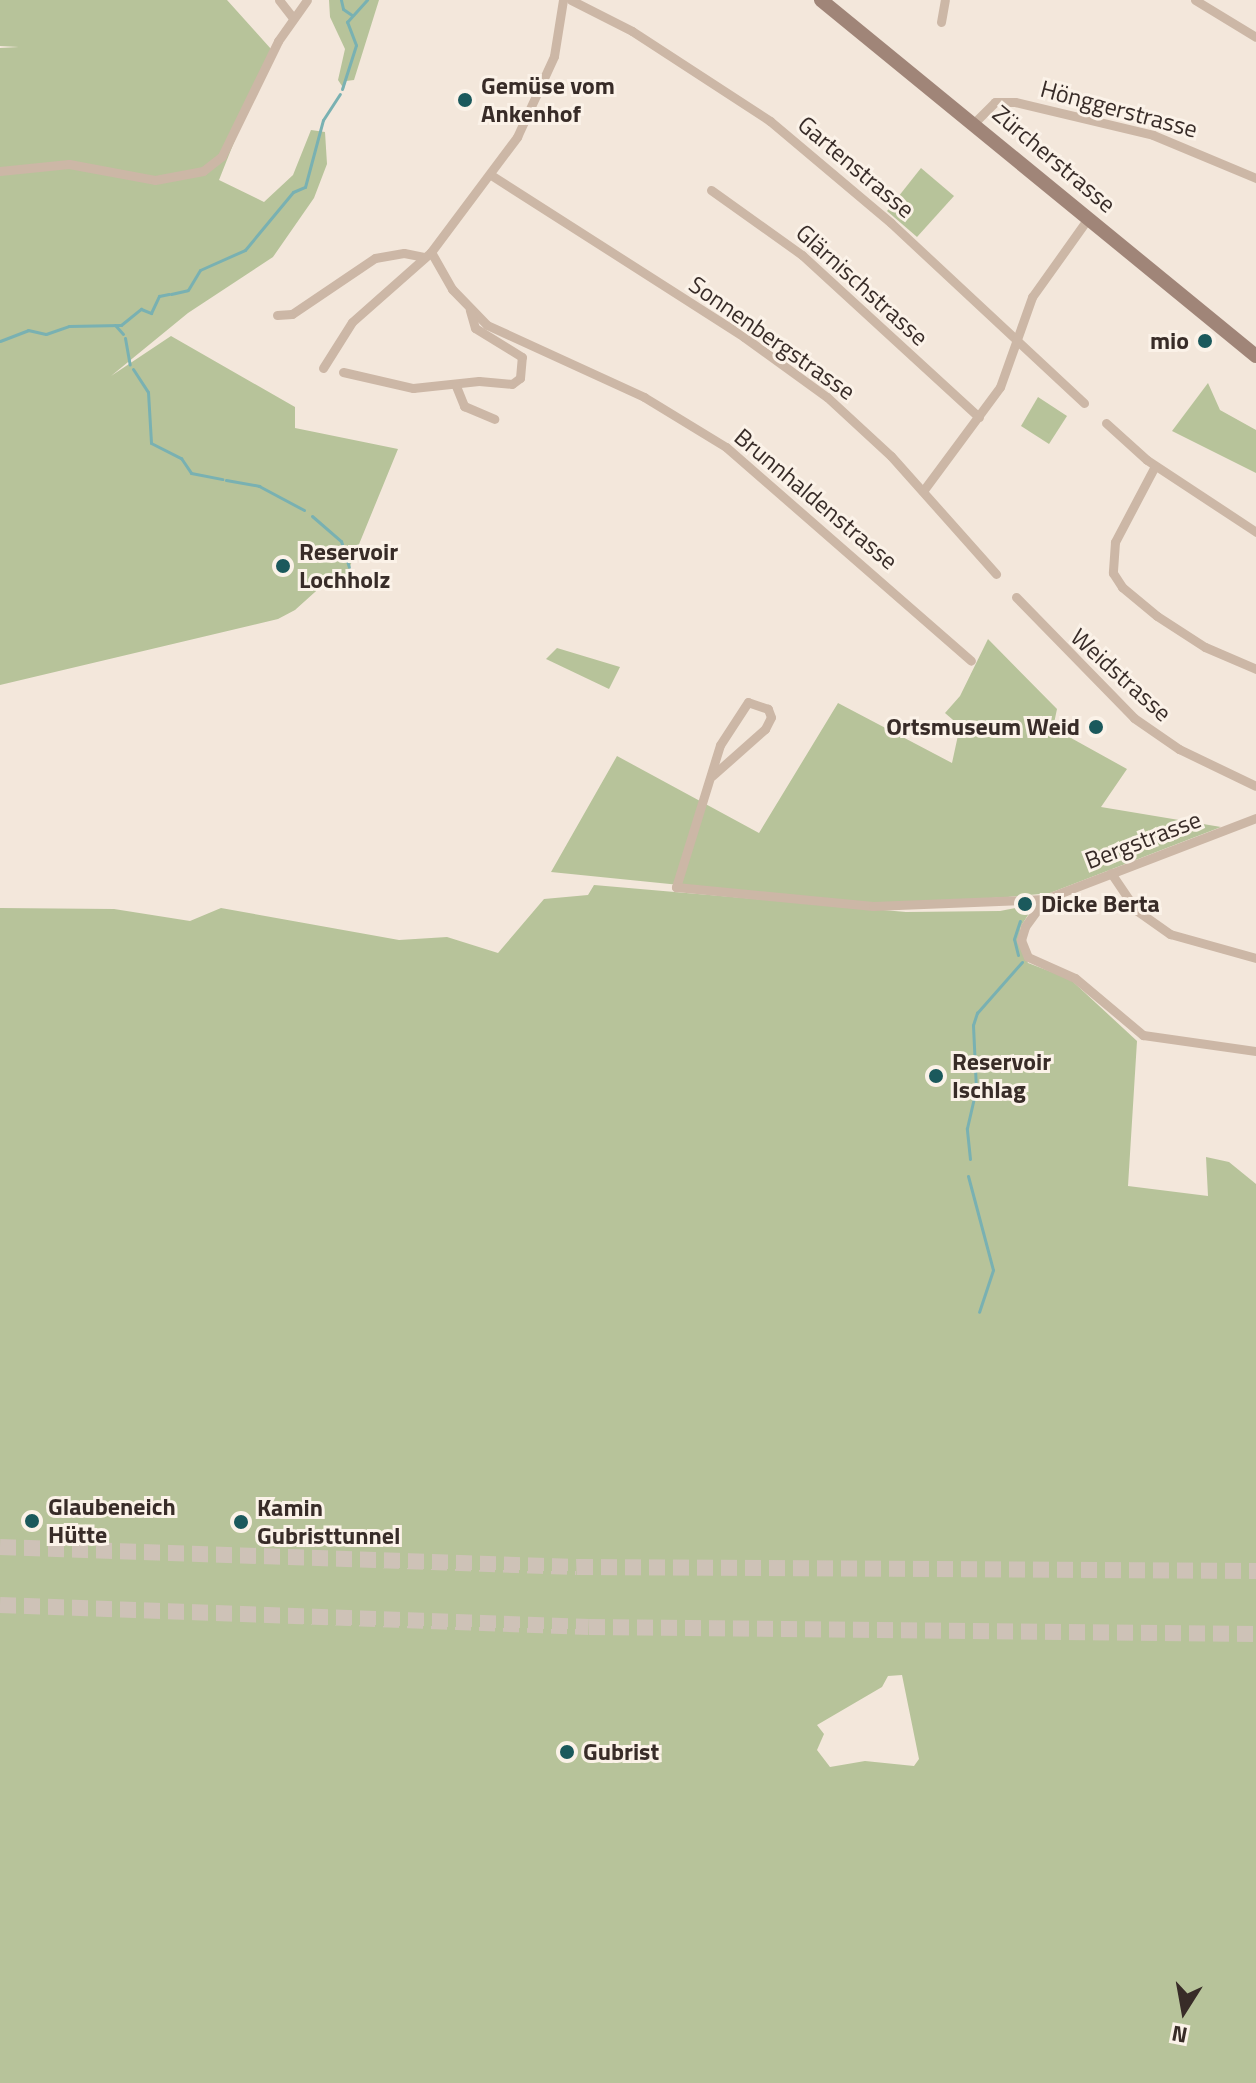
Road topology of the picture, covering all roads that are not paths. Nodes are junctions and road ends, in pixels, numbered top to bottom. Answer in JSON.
{"nodes":[{"id":1,"x":279,"y":0,"type":"edge"},
{"id":2,"x":307,"y":0,"type":"edge"},
{"id":3,"x":563,"y":0,"type":"edge"},
{"id":4,"x":571,"y":0,"type":"edge"},
{"id":5,"x":821,"y":0,"type":"edge"},
{"id":6,"x":945,"y":0,"type":"edge"},
{"id":7,"x":1195,"y":0,"type":"edge"},
{"id":8,"x":293,"y":18,"type":"junction"},
{"id":9,"x":941,"y":22,"type":"dead end"},
{"id":10,"x":1256,"y":37,"type":"edge"},
{"id":11,"x":975,"y":122,"type":"junction"},
{"id":12,"x":0,"y":171,"type":"edge"},
{"id":13,"x":491,"y":175,"type":"junction"},
{"id":14,"x":1255,"y":175,"type":"edge"},
{"id":15,"x":711,"y":190,"type":"dead end"},
{"id":16,"x":1089,"y":217,"type":"junction"},
{"id":17,"x":428,"y":254,"type":"junction"},
{"id":18,"x":470,"y":310,"type":"junction"},
{"id":19,"x":277,"y":315,"type":"dead end"},
{"id":20,"x":1017,"y":340,"type":"junction"},
{"id":21,"x":1256,"y":356,"type":"edge"},
{"id":22,"x":323,"y":368,"type":"dead end"},
{"id":23,"x":343,"y":372,"type":"dead end"},
{"id":24,"x":456,"y":386,"type":"junction"},
{"id":25,"x":1084,"y":403,"type":"dead end"},
{"id":26,"x":979,"y":417,"type":"junction"},
{"id":27,"x":494,"y":419,"type":"dead end"},
{"id":28,"x":1106,"y":423,"type":"dead end"},
{"id":29,"x":1155,"y":466,"type":"junction"},
{"id":30,"x":923,"y":491,"type":"junction"},
{"id":31,"x":1256,"y":532,"type":"edge"},
{"id":32,"x":996,"y":574,"type":"dead end"},
{"id":33,"x":1016,"y":597,"type":"dead end"},
{"id":34,"x":971,"y":661,"type":"dead end"},
{"id":35,"x":1256,"y":669,"type":"edge"},
{"id":36,"x":712,"y":776,"type":"junction"},
{"id":37,"x":1256,"y":786,"type":"edge"},
{"id":38,"x":1256,"y":818,"type":"edge"},
{"id":39,"x":1111,"y":873,"type":"junction"},
{"id":40,"x":1045,"y":899,"type":"junction"},
{"id":41,"x":1256,"y":958,"type":"edge"},
{"id":42,"x":1256,"y":1051,"type":"edge"}],
"edges":[{"from":1,"to":8,"type":"street"},
{"from":2,"to":8,"type":"street"},
{"from":3,"to":13,"type":"street"},
{"from":4,"to":20,"type":"street","name":"Gartenstrasse"},
{"from":5,"to":11,"type":"main road","name":"Zürcherstrasse"},
{"from":6,"to":9,"type":"street"},
{"from":7,"to":10,"type":"street"},
{"from":8,"to":12,"type":"street"},
{"from":11,"to":14,"type":"street","name":"Hönggerstrasse"},
{"from":11,"to":16,"type":"main road","name":"Zürcherstrasse"},
{"from":13,"to":17,"type":"street"},
{"from":13,"to":30,"type":"street","name":"Sonnenbergstrasse"},
{"from":15,"to":26,"type":"street","name":"Glärnischstrasse"},
{"from":16,"to":20,"type":"street"},
{"from":16,"to":21,"type":"main road","name":"Zürcherstrasse"},
{"from":17,"to":18,"type":"street","name":"Brunnhaldenstrasse"},
{"from":17,"to":19,"type":"street"},
{"from":17,"to":22,"type":"street"},
{"from":18,"to":24,"type":"street"},
{"from":18,"to":34,"type":"street","name":"Brunnhaldenstrasse"},
{"from":20,"to":25,"type":"street","name":"Gartenstrasse"},
{"from":20,"to":26,"type":"street"},
{"from":23,"to":24,"type":"street"},
{"from":24,"to":27,"type":"street"},
{"from":26,"to":30,"type":"street"},
{"from":28,"to":29,"type":"street"},
{"from":29,"to":31,"type":"street"},
{"from":29,"to":35,"type":"street"},
{"from":30,"to":32,"type":"street","name":"Sonnenbergstrasse"},
{"from":33,"to":37,"type":"street","name":"Weidstrasse"},
{"from":36,"to":36,"type":"street"},
{"from":36,"to":40,"type":"street"},
{"from":38,"to":39,"type":"street","name":"Bergstrasse"},
{"from":39,"to":40,"type":"street","name":"Bergstrasse"},
{"from":39,"to":41,"type":"street"},
{"from":40,"to":42,"type":"street"}]}
